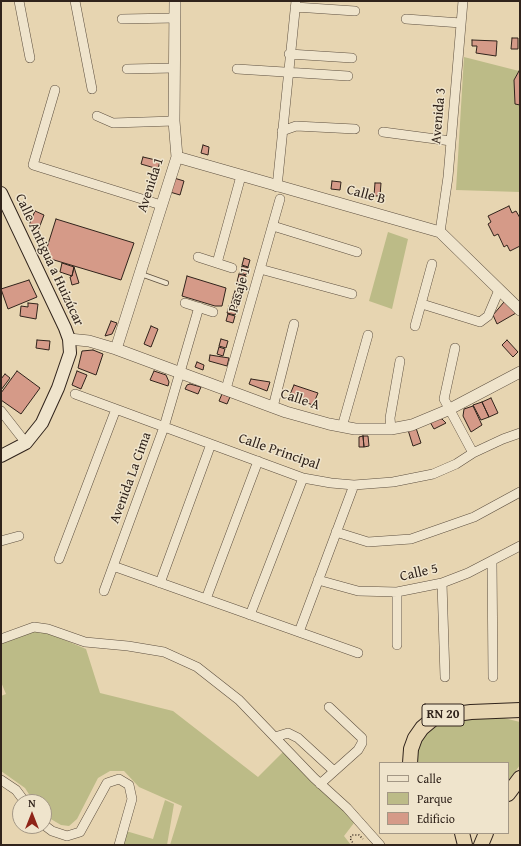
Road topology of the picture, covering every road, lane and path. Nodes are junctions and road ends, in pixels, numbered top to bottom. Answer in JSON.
{"nodes":[{"id":1,"x":20,"y":1,"type":"edge"},
{"id":2,"x":75,"y":1,"type":"edge"},
{"id":3,"x":175,"y":1,"type":"edge"},
{"id":4,"x":463,"y":1,"type":"edge"},
{"id":5,"x":295,"y":4,"type":"edge"},
{"id":6,"x":355,"y":11,"type":"dead end"},
{"id":7,"x":175,"y":18,"type":"junction"},
{"id":8,"x":122,"y":19,"type":"dead end"},
{"id":9,"x":406,"y":19,"type":"dead end"},
{"id":10,"x":461,"y":23,"type":"junction"},
{"id":11,"x":289,"y":54,"type":"junction"},
{"id":12,"x":30,"y":58,"type":"dead end"},
{"id":13,"x":352,"y":58,"type":"dead end"},
{"id":14,"x":174,"y":68,"type":"junction"},
{"id":15,"x":127,"y":69,"type":"dead end"},
{"id":16,"x":237,"y":69,"type":"dead end"},
{"id":17,"x":288,"y":72,"type":"junction"},
{"id":18,"x":348,"y":76,"type":"dead end"},
{"id":19,"x":92,"y":89,"type":"dead end"},
{"id":20,"x":55,"y":90,"type":"dead end"},
{"id":21,"x":97,"y":116,"type":"dead end"},
{"id":22,"x":174,"y":121,"type":"junction"},
{"id":23,"x":355,"y":129,"type":"dead end"},
{"id":24,"x":282,"y":131,"type":"junction"},
{"id":25,"x":382,"y":132,"type":"dead end"},
{"id":26,"x":451,"y":141,"type":"junction"},
{"id":27,"x":176,"y":157,"type":"junction"},
{"id":28,"x":242,"y":176,"type":"junction"},
{"id":29,"x":277,"y":187,"type":"junction"},
{"id":30,"x":1,"y":193,"type":"edge"},
{"id":31,"x":280,"y":199,"type":"dead end"},
{"id":32,"x":161,"y":205,"type":"junction"},
{"id":33,"x":273,"y":226,"type":"junction"},
{"id":34,"x":440,"y":232,"type":"junction"},
{"id":35,"x":357,"y":252,"type":"dead end"},
{"id":36,"x":198,"y":257,"type":"dead end"},
{"id":37,"x":218,"y":263,"type":"junction"},
{"id":38,"x":432,"y":264,"type":"dead end"},
{"id":39,"x":232,"y":268,"type":"dead end"},
{"id":40,"x":260,"y":268,"type":"junction"},
{"id":41,"x":139,"y":273,"type":"junction"},
{"id":42,"x":166,"y":283,"type":"dead end"},
{"id":43,"x":499,"y":290,"type":"junction"},
{"id":44,"x":352,"y":294,"type":"dead end"},
{"id":45,"x":186,"y":303,"type":"dead end"},
{"id":46,"x":422,"y":304,"type":"junction"},
{"id":47,"x":199,"y":307,"type":"junction"},
{"id":48,"x":520,"y":310,"type":"edge"},
{"id":49,"x":213,"y":312,"type":"dead end"},
{"id":50,"x":294,"y":324,"type":"dead end"},
{"id":51,"x":416,"y":326,"type":"dead end"},
{"id":52,"x":368,"y":335,"type":"dead end"},
{"id":53,"x":69,"y":339,"type":"junction"},
{"id":54,"x":455,"y":348,"type":"dead end"},
{"id":55,"x":116,"y":349,"type":"junction"},
{"id":56,"x":400,"y":361,"type":"dead end"},
{"id":57,"x":520,"y":372,"type":"edge"},
{"id":58,"x":180,"y":374,"type":"junction"},
{"id":59,"x":226,"y":389,"type":"junction"},
{"id":60,"x":75,"y":394,"type":"dead end"},
{"id":61,"x":273,"y":407,"type":"junction"},
{"id":62,"x":116,"y":409,"type":"junction"},
{"id":63,"x":448,"y":410,"type":"junction"},
{"id":64,"x":1,"y":411,"type":"edge"},
{"id":65,"x":164,"y":427,"type":"junction"},
{"id":66,"x":342,"y":427,"type":"junction"},
{"id":67,"x":391,"y":429,"type":"junction"},
{"id":68,"x":520,"y":432,"type":"edge"},
{"id":69,"x":26,"y":442,"type":"junction"},
{"id":70,"x":211,"y":444,"type":"junction"},
{"id":71,"x":473,"y":453,"type":"junction"},
{"id":72,"x":1,"y":456,"type":"edge"},
{"id":73,"x":258,"y":461,"type":"junction"},
{"id":74,"x":303,"y":478,"type":"junction"},
{"id":75,"x":354,"y":485,"type":"junction"},
{"id":76,"x":520,"y":492,"type":"edge"},
{"id":77,"x":336,"y":532,"type":"junction"},
{"id":78,"x":19,"y":536,"type":"dead end"},
{"id":79,"x":1,"y":541,"type":"edge"},
{"id":80,"x":520,"y":546,"type":"edge"},
{"id":81,"x":60,"y":559,"type":"dead end"},
{"id":82,"x":492,"y":560,"type":"junction"},
{"id":83,"x":113,"y":566,"type":"junction"},
{"id":84,"x":318,"y":580,"type":"junction"},
{"id":85,"x":160,"y":583,"type":"junction"},
{"id":86,"x":442,"y":583,"type":"junction"},
{"id":87,"x":104,"y":590,"type":"dead end"},
{"id":88,"x":397,"y":592,"type":"junction"},
{"id":89,"x":206,"y":599,"type":"junction"},
{"id":90,"x":250,"y":615,"type":"junction"},
{"id":91,"x":299,"y":632,"type":"junction"},
{"id":92,"x":1,"y":639,"type":"edge"},
{"id":93,"x":397,"y":645,"type":"dead end"},
{"id":94,"x":358,"y":653,"type":"dead end"},
{"id":95,"x":445,"y":677,"type":"dead end"},
{"id":96,"x":493,"y":677,"type":"dead end"},
{"id":97,"x":329,"y":708,"type":"dead end"},
{"id":98,"x":515,"y":712,"type":"edge"},
{"id":99,"x":275,"y":737,"type":"junction"},
{"id":100,"x":410,"y":762,"type":"edge"},
{"id":101,"x":334,"y":771,"type":"junction"},
{"id":102,"x":520,"y":778,"type":"edge"},
{"id":103,"x":1,"y":780,"type":"edge"},
{"id":104,"x":320,"y":784,"type":"junction"},
{"id":105,"x":509,"y":793,"type":"edge"},
{"id":106,"x":19,"y":794,"type":"edge"},
{"id":107,"x":52,"y":831,"type":"edge"},
{"id":108,"x":462,"y":834,"type":"edge"},
{"id":109,"x":486,"y":834,"type":"edge"},
{"id":110,"x":364,"y":840,"type":"dead end"},
{"id":111,"x":119,"y":845,"type":"edge"},
{"id":112,"x":354,"y":845,"type":"edge"},
{"id":113,"x":380,"y":845,"type":"edge"},
{"id":114,"x":465,"y":845,"type":"edge"},
{"id":115,"x":481,"y":845,"type":"edge"}],
"edges":[{"from":1,"to":12,"type":"street"},
{"from":2,"to":19,"type":"street"},
{"from":3,"to":7,"type":"street","name":"Avenida 1"},
{"from":4,"to":10,"type":"street","name":"Avenida 3"},
{"from":5,"to":6,"type":"street"},
{"from":5,"to":11,"type":"street"},
{"from":7,"to":8,"type":"street"},
{"from":7,"to":14,"type":"street","name":"Avenida 1"},
{"from":9,"to":10,"type":"street"},
{"from":10,"to":26,"type":"street","name":"Avenida 3"},
{"from":11,"to":13,"type":"street"},
{"from":11,"to":17,"type":"street"},
{"from":14,"to":15,"type":"street"},
{"from":14,"to":22,"type":"street","name":"Avenida 1"},
{"from":16,"to":17,"type":"street"},
{"from":17,"to":18,"type":"street"},
{"from":17,"to":24,"type":"street"},
{"from":20,"to":32,"type":"street"},
{"from":21,"to":22,"type":"street"},
{"from":22,"to":27,"type":"street","name":"Avenida 1"},
{"from":23,"to":24,"type":"street"},
{"from":24,"to":29,"type":"street"},
{"from":25,"to":26,"type":"street"},
{"from":26,"to":34,"type":"street","name":"Avenida 3"},
{"from":27,"to":28,"type":"street","name":"Calle B"},
{"from":27,"to":32,"type":"street","name":"Avenida 1"},
{"from":28,"to":29,"type":"street","name":"Calle B"},
{"from":28,"to":37,"type":"street"},
{"from":29,"to":34,"type":"street","name":"Calle B"},
{"from":30,"to":53,"type":"main road","name":"Calle Antigua a Huizúcar"},
{"from":31,"to":33,"type":"street","name":"Pasaje 1"},
{"from":32,"to":41,"type":"street","name":"Avenida 1"},
{"from":33,"to":35,"type":"street"},
{"from":33,"to":40,"type":"street","name":"Pasaje 1"},
{"from":34,"to":43,"type":"street","name":"Calle B"},
{"from":36,"to":37,"type":"street"},
{"from":37,"to":39,"type":"street"},
{"from":38,"to":46,"type":"street"},
{"from":40,"to":44,"type":"street"},
{"from":40,"to":59,"type":"street","name":"Pasaje 1"},
{"from":41,"to":42,"type":"lane"},
{"from":41,"to":55,"type":"street","name":"Avenida 1"},
{"from":43,"to":46,"type":"street"},
{"from":43,"to":48,"type":"street","name":"Calle B"},
{"from":45,"to":47,"type":"street"},
{"from":46,"to":51,"type":"street"},
{"from":47,"to":49,"type":"street"},
{"from":47,"to":58,"type":"street","name":"Avenida La Cima"},
{"from":50,"to":61,"type":"street"},
{"from":52,"to":66,"type":"street"},
{"from":53,"to":55,"type":"street","name":"Calle A"},
{"from":53,"to":69,"type":"main road"},
{"from":54,"to":63,"type":"street"},
{"from":55,"to":58,"type":"street","name":"Calle A"},
{"from":56,"to":67,"type":"street"},
{"from":57,"to":63,"type":"street","name":"Calle A"},
{"from":58,"to":59,"type":"street","name":"Calle A"},
{"from":58,"to":65,"type":"street","name":"Avenida La Cima"},
{"from":59,"to":61,"type":"street","name":"Calle A"},
{"from":60,"to":62,"type":"street","name":"Calle Principal"},
{"from":61,"to":66,"type":"street","name":"Calle A"},
{"from":62,"to":65,"type":"street","name":"Calle Principal"},
{"from":62,"to":81,"type":"street"},
{"from":63,"to":67,"type":"street","name":"Calle A"},
{"from":63,"to":71,"type":"street"},
{"from":64,"to":69,"type":"street"},
{"from":65,"to":70,"type":"street","name":"Calle Principal"},
{"from":65,"to":83,"type":"street","name":"Avenida La Cima"},
{"from":66,"to":67,"type":"street","name":"Calle A"},
{"from":68,"to":71,"type":"street","name":"Calle Principal"},
{"from":69,"to":72,"type":"main road"},
{"from":70,"to":73,"type":"street","name":"Calle Principal"},
{"from":70,"to":85,"type":"street"},
{"from":71,"to":75,"type":"street","name":"Calle Principal"},
{"from":73,"to":74,"type":"street","name":"Calle Principal"},
{"from":73,"to":89,"type":"street"},
{"from":74,"to":75,"type":"street","name":"Calle Principal"},
{"from":74,"to":90,"type":"street"},
{"from":75,"to":77,"type":"street"},
{"from":76,"to":77,"type":"street"},
{"from":77,"to":84,"type":"street"},
{"from":78,"to":79,"type":"street"},
{"from":80,"to":82,"type":"street","name":"Calle 5"},
{"from":82,"to":86,"type":"street","name":"Calle 5"},
{"from":82,"to":96,"type":"street"},
{"from":83,"to":85,"type":"street"},
{"from":83,"to":87,"type":"street","name":"Avenida La Cima"},
{"from":84,"to":88,"type":"street","name":"Calle 5"},
{"from":84,"to":91,"type":"street"},
{"from":85,"to":89,"type":"street"},
{"from":86,"to":88,"type":"street","name":"Calle 5"},
{"from":86,"to":95,"type":"street"},
{"from":88,"to":93,"type":"street"},
{"from":89,"to":90,"type":"street"},
{"from":90,"to":91,"type":"street"},
{"from":91,"to":94,"type":"street"},
{"from":92,"to":99,"type":"street"},
{"from":97,"to":101,"type":"street"},
{"from":98,"to":100,"type":"highway","number":"RN 20"},
{"from":99,"to":101,"type":"street"},
{"from":99,"to":104,"type":"street"},
{"from":101,"to":104,"type":"street"},
{"from":102,"to":105,"type":"highway"},
{"from":103,"to":106,"type":"street"},
{"from":104,"to":113,"type":"street"},
{"from":107,"to":111,"type":"street"},
{"from":108,"to":114,"type":"highway"},
{"from":109,"to":115,"type":"highway"},
{"from":110,"to":112,"type":"path"}]}
